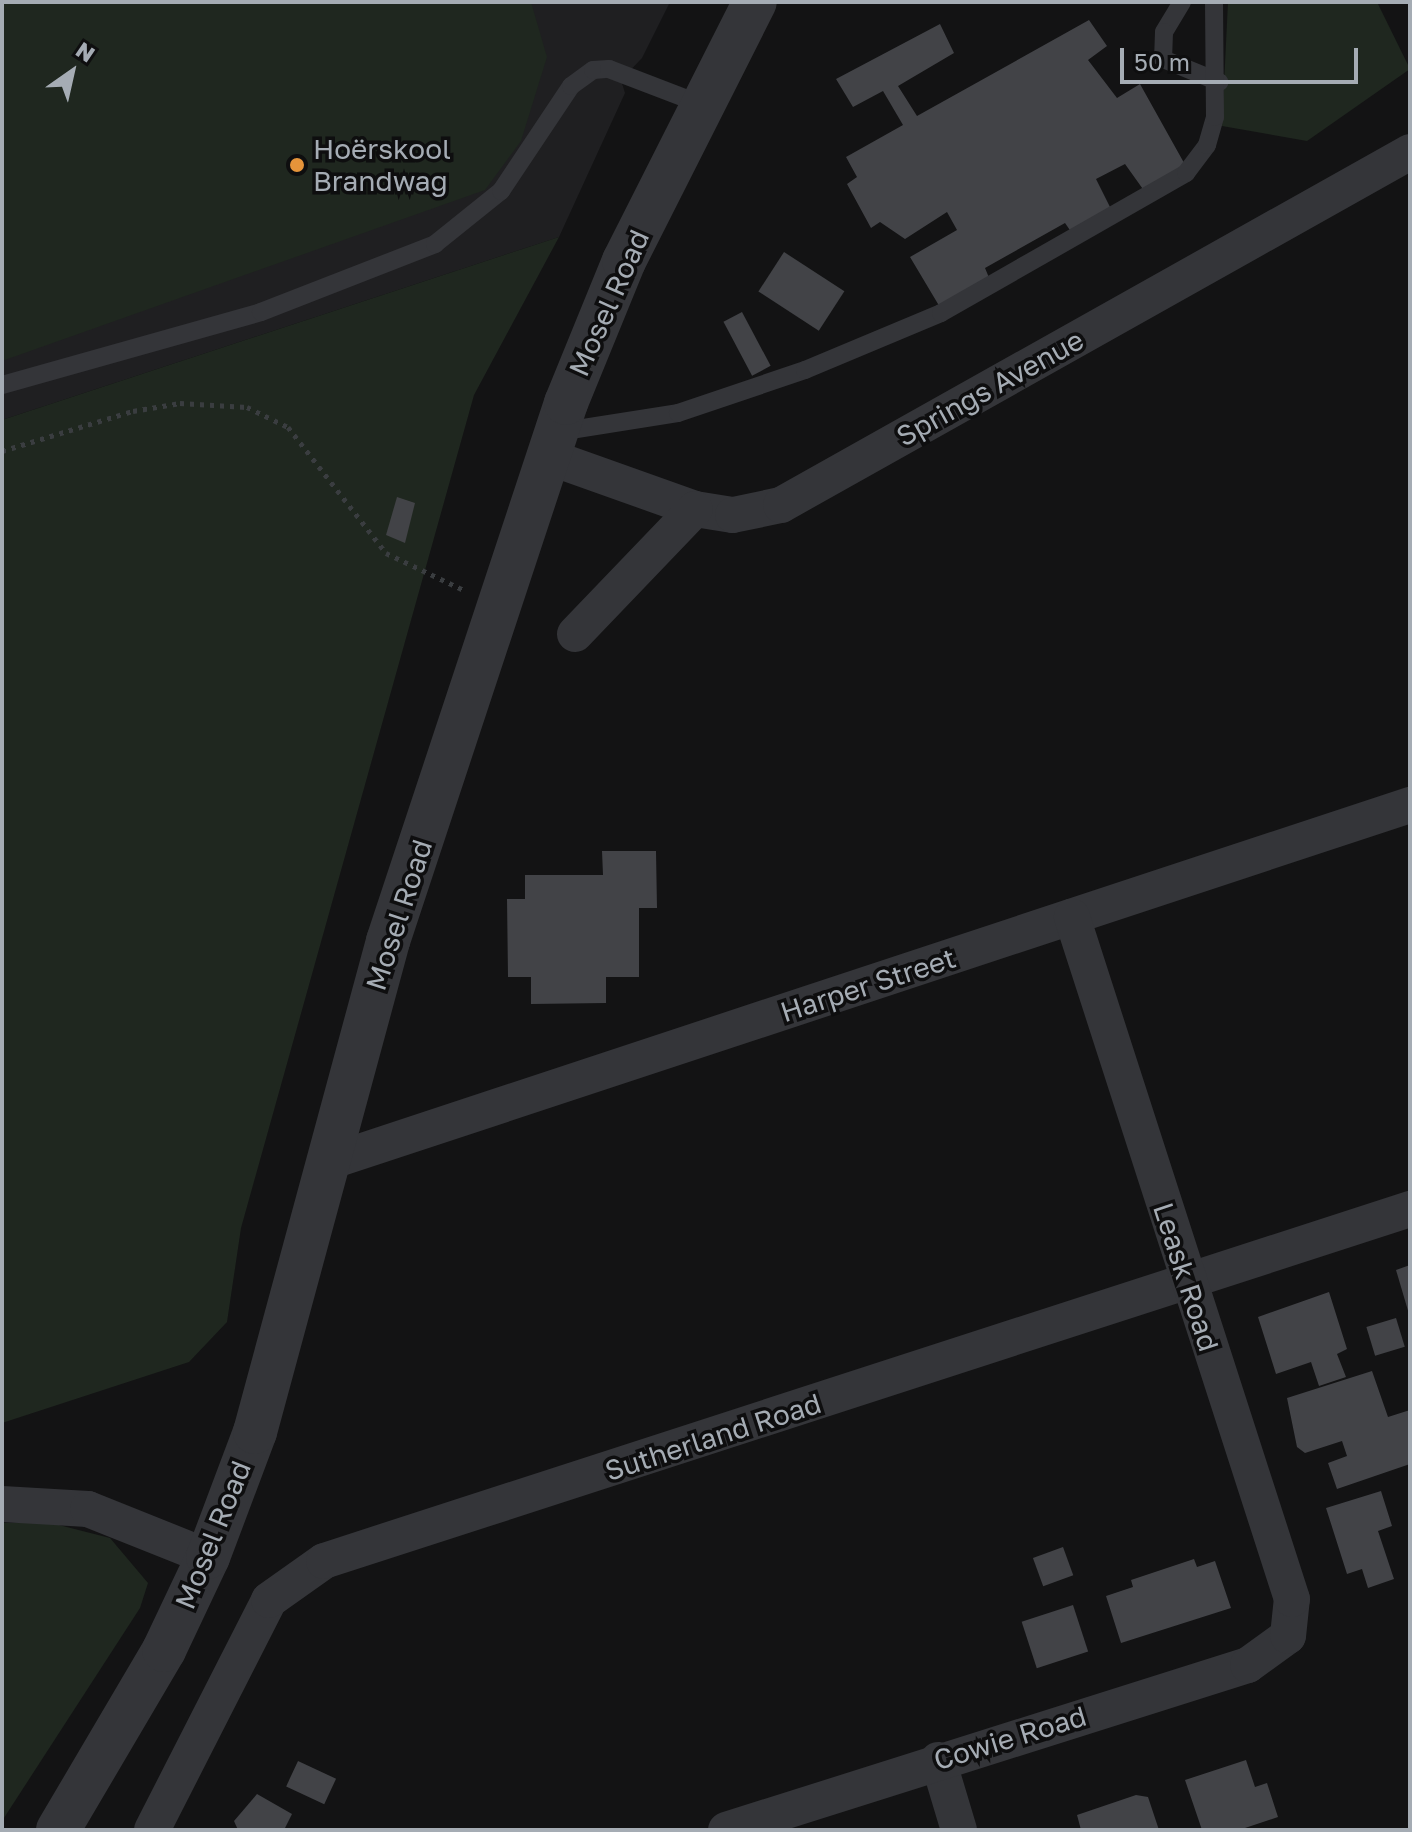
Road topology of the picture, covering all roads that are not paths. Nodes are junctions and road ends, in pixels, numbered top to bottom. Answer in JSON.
{"nodes":[{"id":1,"x":755,"y":2,"type":"edge"},
{"id":2,"x":1182,"y":2,"type":"edge"},
{"id":3,"x":1214,"y":2,"type":"edge"},
{"id":4,"x":1219,"y":82,"type":"junction"},
{"id":5,"x":703,"y":105,"type":"junction"},
{"id":6,"x":1410,"y":152,"type":"edge"},
{"id":7,"x":2,"y":385,"type":"edge"},
{"id":8,"x":553,"y":444,"type":"junction"},
{"id":9,"x":695,"y":509,"type":"junction"},
{"id":10,"x":575,"y":634,"type":"dead end"},
{"id":11,"x":1410,"y":805,"type":"edge"},
{"id":12,"x":1072,"y":917,"type":"junction"},
{"id":13,"x":326,"y":1163,"type":"junction"},
{"id":14,"x":1410,"y":1209,"type":"edge"},
{"id":15,"x":1188,"y":1285,"type":"junction"},
{"id":16,"x":2,"y":1504,"type":"edge"},
{"id":17,"x":208,"y":1557,"type":"junction"},
{"id":18,"x":1288,"y":1636,"type":"joint"},
{"id":19,"x":938,"y":1760,"type":"junction"},
{"id":20,"x":58,"y":1830,"type":"edge"},
{"id":21,"x":152,"y":1830,"type":"edge"},
{"id":22,"x":726,"y":1830,"type":"edge"},
{"id":23,"x":959,"y":1830,"type":"edge"}],
"edges":[{"from":1,"to":5,"type":"street","name":"Mosel Road"},
{"from":2,"to":4,"type":"lane"},
{"from":3,"to":4,"type":"lane"},
{"from":4,"to":8,"type":"lane"},
{"from":5,"to":7,"type":"lane"},
{"from":5,"to":8,"type":"street","name":"Mosel Road"},
{"from":6,"to":9,"type":"street","name":"Springs Avenue"},
{"from":8,"to":9,"type":"street","name":"Springs Avenue"},
{"from":8,"to":13,"type":"street","name":"Mosel Road"},
{"from":9,"to":10,"type":"street"},
{"from":11,"to":12,"type":"street","name":"Harper Street"},
{"from":12,"to":13,"type":"street","name":"Harper Street"},
{"from":12,"to":15,"type":"street","name":"Leask Road"},
{"from":13,"to":17,"type":"street","name":"Mosel Road"},
{"from":14,"to":15,"type":"street","name":"Sutherland Road"},
{"from":15,"to":18,"type":"street","name":"Leask Road"},
{"from":15,"to":21,"type":"street","name":"Sutherland Road"},
{"from":16,"to":17,"type":"street"},
{"from":17,"to":20,"type":"street","name":"Mosel Road"},
{"from":18,"to":19,"type":"street","name":"Cowie Road"},
{"from":19,"to":22,"type":"street","name":"Cowie Road"},
{"from":19,"to":23,"type":"street"}]}
